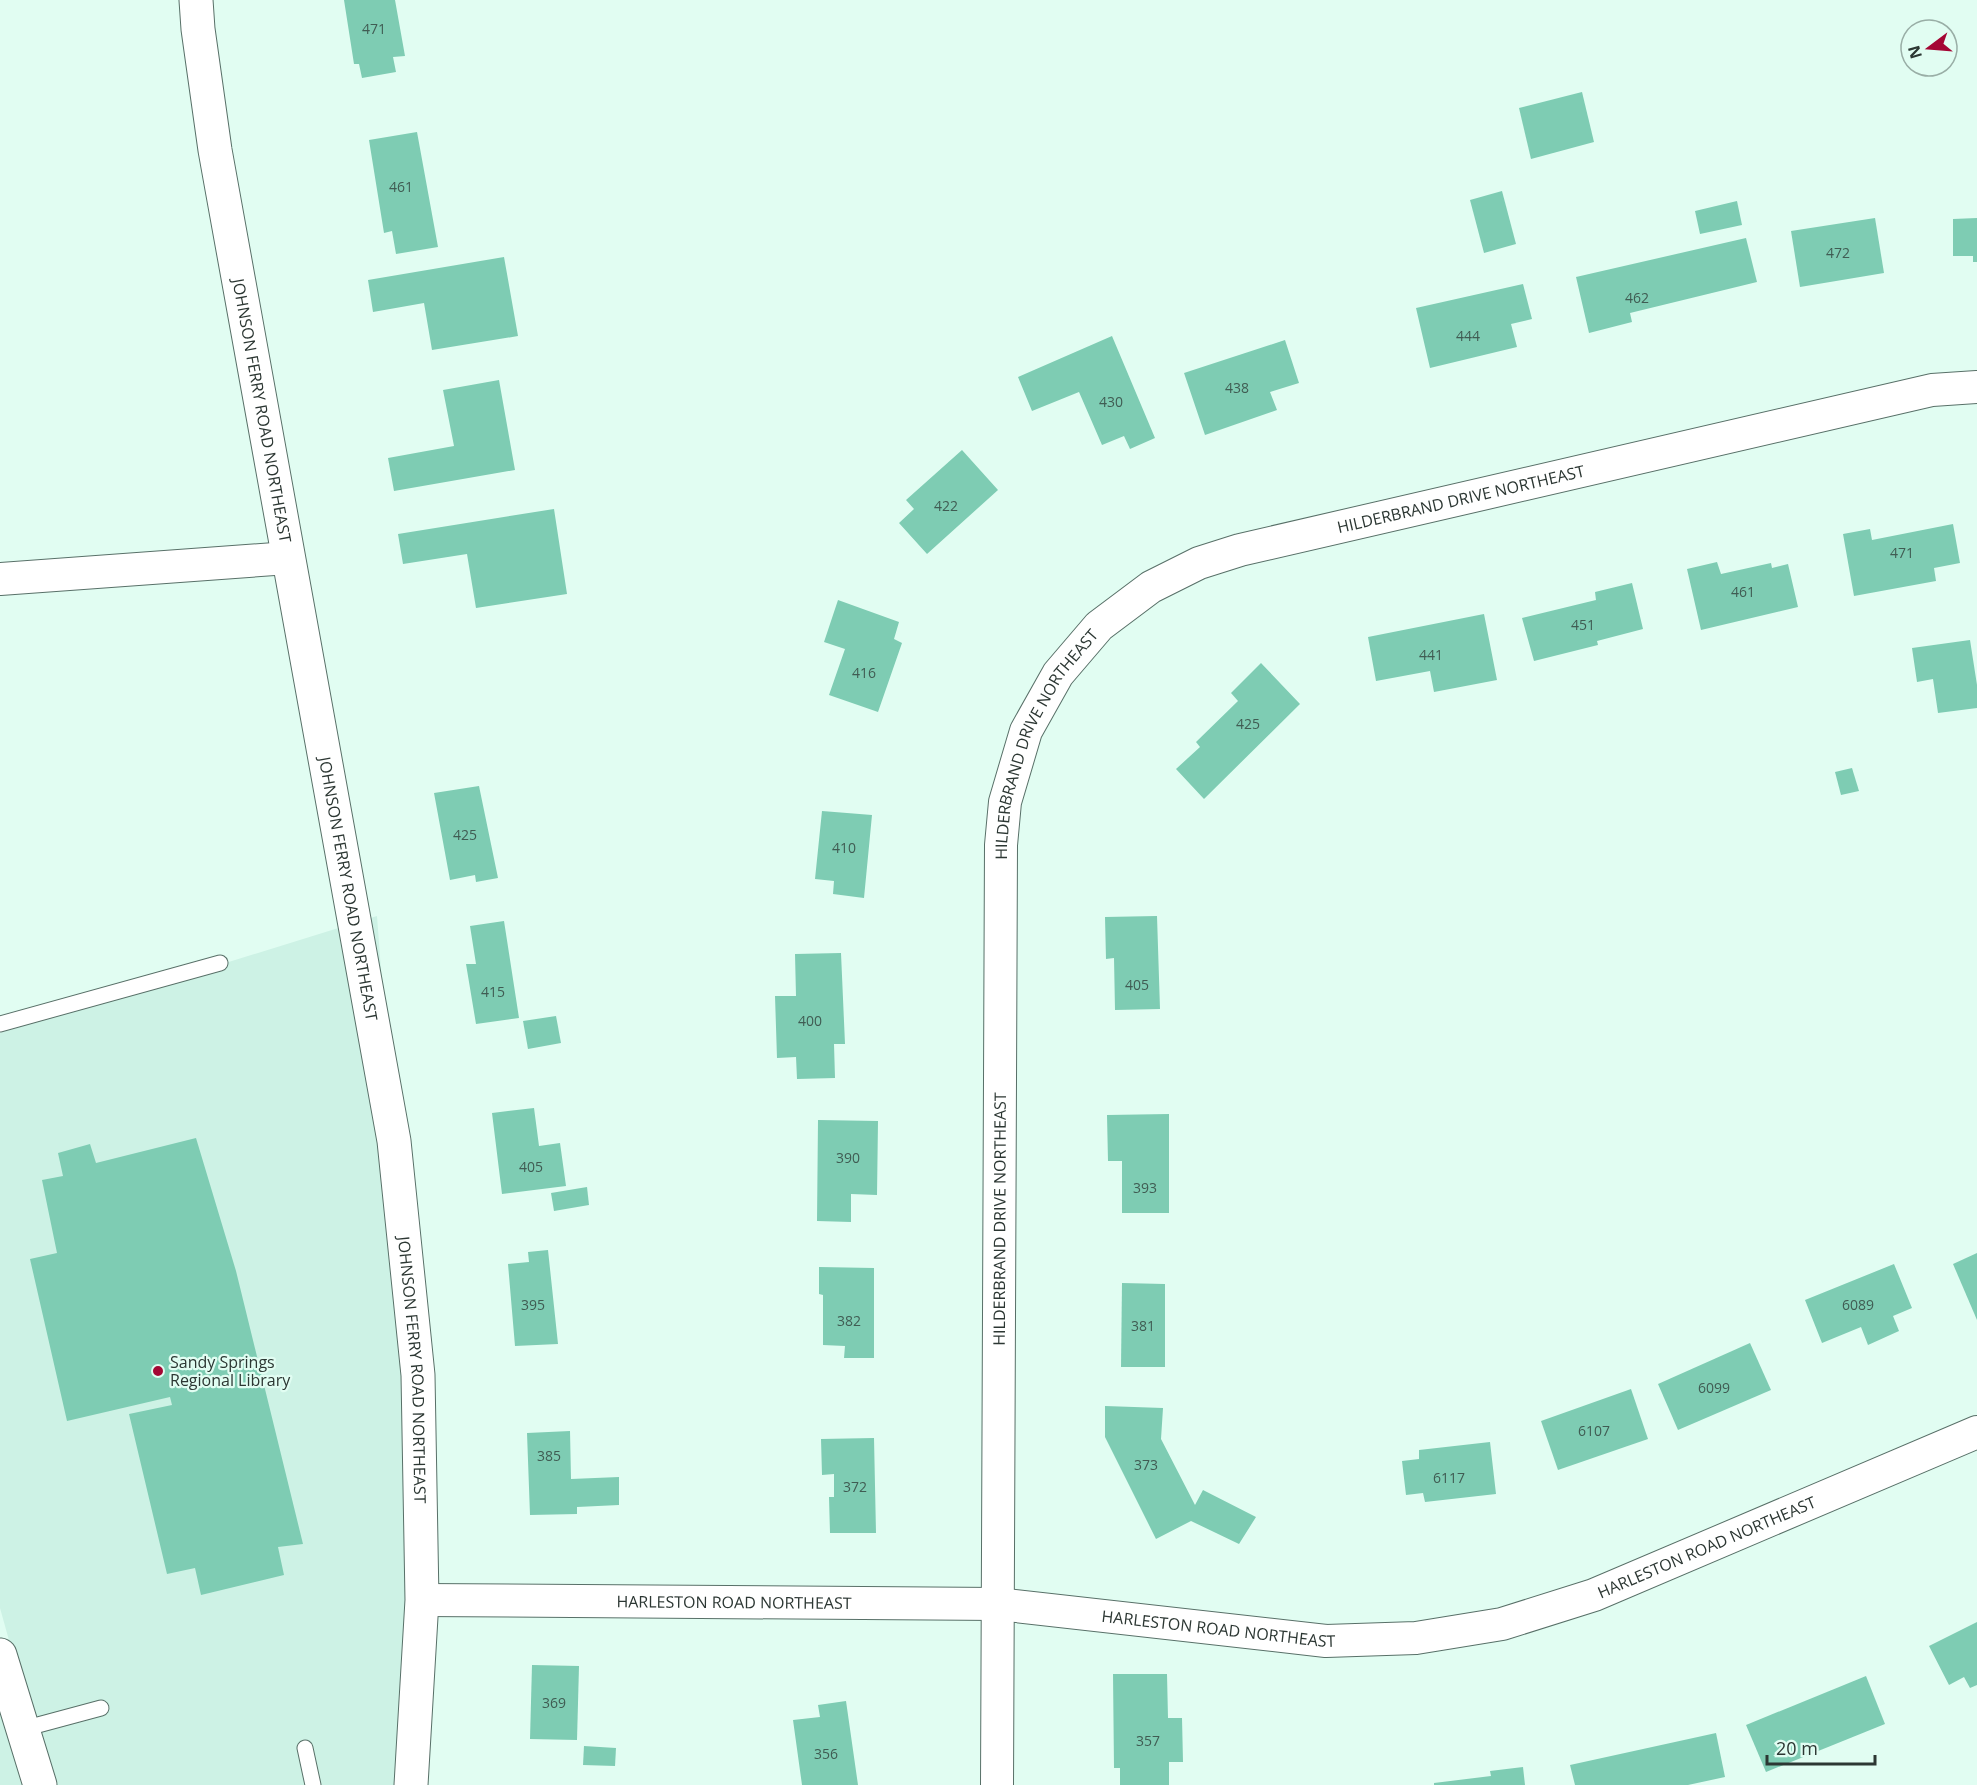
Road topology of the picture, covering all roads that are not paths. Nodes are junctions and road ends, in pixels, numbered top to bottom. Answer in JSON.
{"nodes":[{"id":1,"x":196,"y":0,"type":"edge"},
{"id":2,"x":1977,"y":387,"type":"edge"},
{"id":3,"x":288,"y":558,"type":"junction"},
{"id":4,"x":0,"y":579,"type":"edge"},
{"id":5,"x":220,"y":963,"type":"dead end"},
{"id":6,"x":0,"y":1024,"type":"edge"},
{"id":7,"x":1977,"y":1432,"type":"edge"},
{"id":8,"x":422,"y":1600,"type":"junction"},
{"id":9,"x":998,"y":1604,"type":"junction"},
{"id":10,"x":0,"y":1654,"type":"edge"},
{"id":11,"x":101,"y":1708,"type":"dead end"},
{"id":12,"x":13,"y":1713,"type":"edge"},
{"id":13,"x":305,"y":1748,"type":"dead end"},
{"id":14,"x":40,"y":1785,"type":"edge"},
{"id":15,"x":313,"y":1785,"type":"edge"},
{"id":16,"x":411,"y":1785,"type":"edge"},
{"id":17,"x":997,"y":1785,"type":"edge"}],
"edges":[{"from":1,"to":3,"type":"street","name":"JOHNSON FERRY ROAD NORTHEAST"},
{"from":2,"to":9,"type":"street","name":"HILDERBRAND DRIVE NORTHEAST"},
{"from":3,"to":4,"type":"street"},
{"from":3,"to":8,"type":"street","name":"JOHNSON FERRY ROAD NORTHEAST"},
{"from":5,"to":6,"type":"lane"},
{"from":7,"to":9,"type":"street","name":"HARLESTON ROAD NORTHEAST"},
{"from":8,"to":9,"type":"street","name":"HARLESTON ROAD NORTHEAST"},
{"from":8,"to":16,"type":"street","name":"JOHNSON FERRY ROAD NORTHEAST"},
{"from":9,"to":17,"type":"street","name":"HILDERBRAND DRIVE NORTHEAST"},
{"from":10,"to":12,"type":"street"},
{"from":11,"to":12,"type":"lane"},
{"from":12,"to":14,"type":"street"},
{"from":13,"to":15,"type":"lane"}]}
